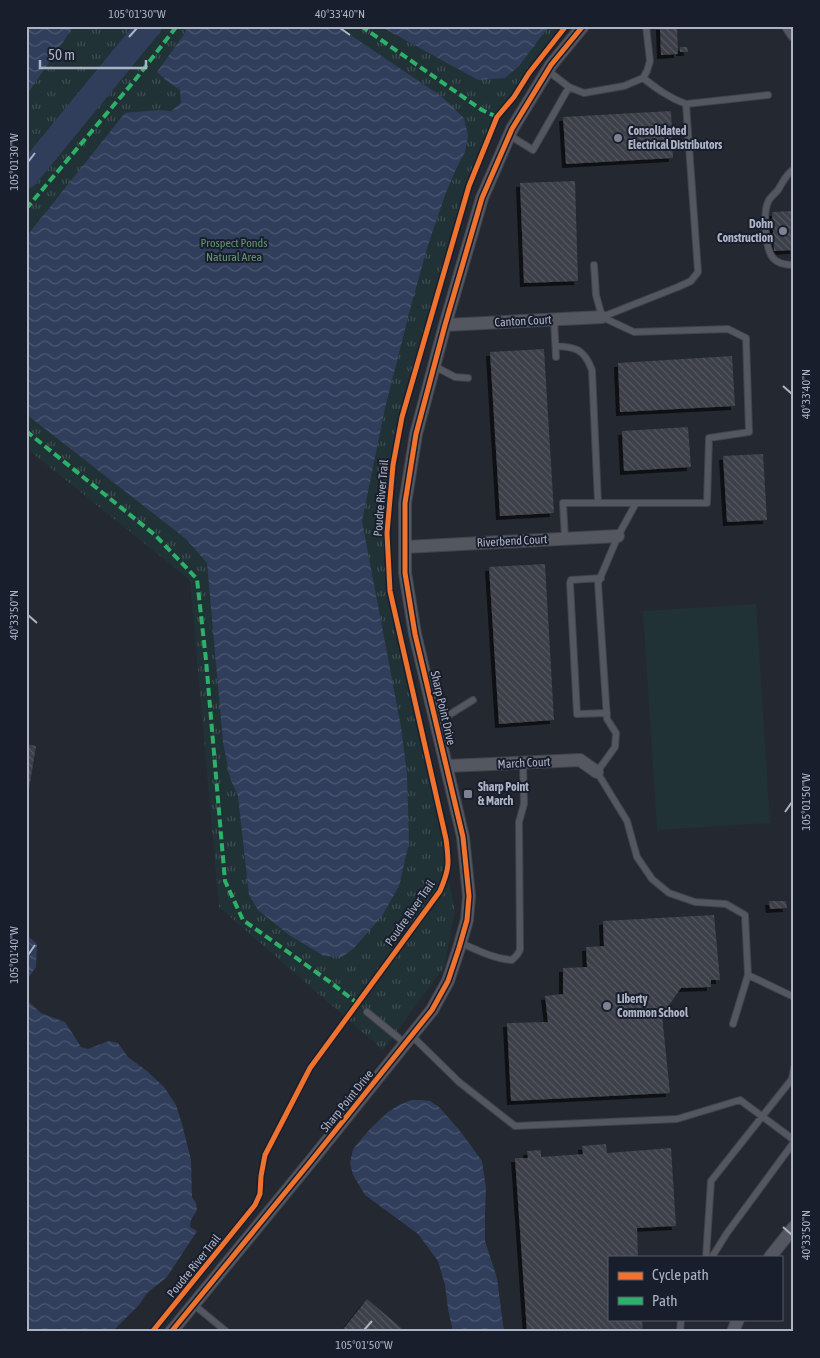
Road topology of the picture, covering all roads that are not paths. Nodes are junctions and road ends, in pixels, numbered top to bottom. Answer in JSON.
{"nodes":[{"id":1,"x":583,"y":26,"type":"edge"},
{"id":2,"x":646,"y":26,"type":"edge"},
{"id":3,"x":788,"y":26,"type":"edge"},
{"id":4,"x":794,"y":35,"type":"edge"},
{"id":5,"x":548,"y":71,"type":"junction"},
{"id":6,"x":642,"y":78,"type":"junction"},
{"id":7,"x":569,"y":87,"type":"junction"},
{"id":8,"x":768,"y":95,"type":"dead end"},
{"id":9,"x":686,"y":104,"type":"junction"},
{"id":10,"x":509,"y":135,"type":"junction"},
{"id":11,"x":794,"y":169,"type":"edge"},
{"id":12,"x":594,"y":265,"type":"dead end"},
{"id":13,"x":794,"y":265,"type":"edge"},
{"id":14,"x":602,"y":318,"type":"junction"},
{"id":15,"x":554,"y":320,"type":"junction"},
{"id":16,"x":445,"y":325,"type":"junction"},
{"id":17,"x":556,"y":346,"type":"junction"},
{"id":18,"x":556,"y":357,"type":"dead end"},
{"id":19,"x":434,"y":366,"type":"junction"},
{"id":20,"x":468,"y":378,"type":"dead end"},
{"id":21,"x":598,"y":503,"type":"junction"},
{"id":22,"x":636,"y":503,"type":"junction"},
{"id":23,"x":618,"y":536,"type":"junction"},
{"id":24,"x":565,"y":539,"type":"junction"},
{"id":25,"x":405,"y":547,"type":"junction"},
{"id":26,"x":601,"y":578,"type":"junction"},
{"id":27,"x":473,"y":700,"type":"dead end"},
{"id":28,"x":607,"y":712,"type":"junction"},
{"id":29,"x":436,"y":723,"type":"junction"},
{"id":30,"x":523,"y":763,"type":"junction"},
{"id":31,"x":446,"y":766,"type":"junction"},
{"id":32,"x":597,"y":772,"type":"junction"},
{"id":33,"x":461,"y":943,"type":"junction"},
{"id":34,"x":748,"y":975,"type":"junction"},
{"id":35,"x":794,"y":997,"type":"edge"},
{"id":36,"x":367,"y":1012,"type":"dead end"},
{"id":37,"x":734,"y":1024,"type":"dead end"},
{"id":38,"x":409,"y":1040,"type":"junction"},
{"id":39,"x":794,"y":1068,"type":"edge"},
{"id":40,"x":763,"y":1117,"type":"junction"},
{"id":41,"x":794,"y":1141,"type":"edge"},
{"id":42,"x":794,"y":1227,"type":"edge"},
{"id":43,"x":706,"y":1256,"type":"edge"},
{"id":44,"x":713,"y":1256,"type":"edge"},
{"id":45,"x":771,"y":1256,"type":"edge"},
{"id":46,"x":193,"y":1304,"type":"junction"},
{"id":47,"x":738,"y":1320,"type":"edge"},
{"id":48,"x":171,"y":1332,"type":"edge"},
{"id":49,"x":227,"y":1332,"type":"edge"},
{"id":50,"x":733,"y":1332,"type":"edge"}],
"edges":[{"from":1,"to":5,"type":"street","name":"Sharp Point Drive"},
{"from":2,"to":6,"type":"lane"},
{"from":3,"to":4,"type":"street"},
{"from":5,"to":7,"type":"lane"},
{"from":5,"to":10,"type":"street","name":"Sharp Point Drive"},
{"from":6,"to":7,"type":"lane"},
{"from":6,"to":9,"type":"lane"},
{"from":7,"to":10,"type":"lane"},
{"from":8,"to":9,"type":"lane"},
{"from":9,"to":14,"type":"lane"},
{"from":10,"to":16,"type":"street","name":"Sharp Point Drive"},
{"from":11,"to":13,"type":"lane"},
{"from":12,"to":14,"type":"lane"},
{"from":14,"to":15,"type":"street","name":"Canton Court"},
{"from":14,"to":22,"type":"lane"},
{"from":15,"to":16,"type":"street","name":"Canton Court"},
{"from":15,"to":17,"type":"lane"},
{"from":16,"to":19,"type":"street","name":"Sharp Point Drive"},
{"from":17,"to":18,"type":"lane"},
{"from":17,"to":21,"type":"lane"},
{"from":19,"to":20,"type":"lane"},
{"from":19,"to":25,"type":"street","name":"Sharp Point Drive"},
{"from":21,"to":22,"type":"lane"},
{"from":21,"to":24,"type":"lane"},
{"from":22,"to":23,"type":"lane"},
{"from":23,"to":24,"type":"street","name":"Riverbend Court"},
{"from":23,"to":26,"type":"lane"},
{"from":24,"to":25,"type":"street","name":"Riverbend Court"},
{"from":25,"to":29,"type":"street","name":"Sharp Point Drive"},
{"from":26,"to":28,"type":"lane"},
{"from":26,"to":28,"type":"lane"},
{"from":27,"to":29,"type":"lane"},
{"from":28,"to":32,"type":"lane"},
{"from":29,"to":31,"type":"street","name":"Sharp Point Drive"},
{"from":30,"to":31,"type":"street","name":"March Court"},
{"from":30,"to":32,"type":"street","name":"March Court"},
{"from":30,"to":33,"type":"lane"},
{"from":31,"to":33,"type":"street","name":"Sharp Point Drive"},
{"from":32,"to":34,"type":"lane"},
{"from":33,"to":38,"type":"street","name":"Sharp Point Drive"},
{"from":34,"to":35,"type":"lane"},
{"from":34,"to":37,"type":"lane"},
{"from":36,"to":38,"type":"lane"},
{"from":38,"to":40,"type":"lane"},
{"from":38,"to":46,"type":"street","name":"Sharp Point Drive"},
{"from":39,"to":40,"type":"lane"},
{"from":40,"to":41,"type":"lane"},
{"from":40,"to":43,"type":"lane"},
{"from":41,"to":44,"type":"lane"},
{"from":42,"to":45,"type":"street"},
{"from":46,"to":48,"type":"street","name":"Sharp Point Drive"},
{"from":46,"to":49,"type":"lane"},
{"from":47,"to":50,"type":"street"}]}
